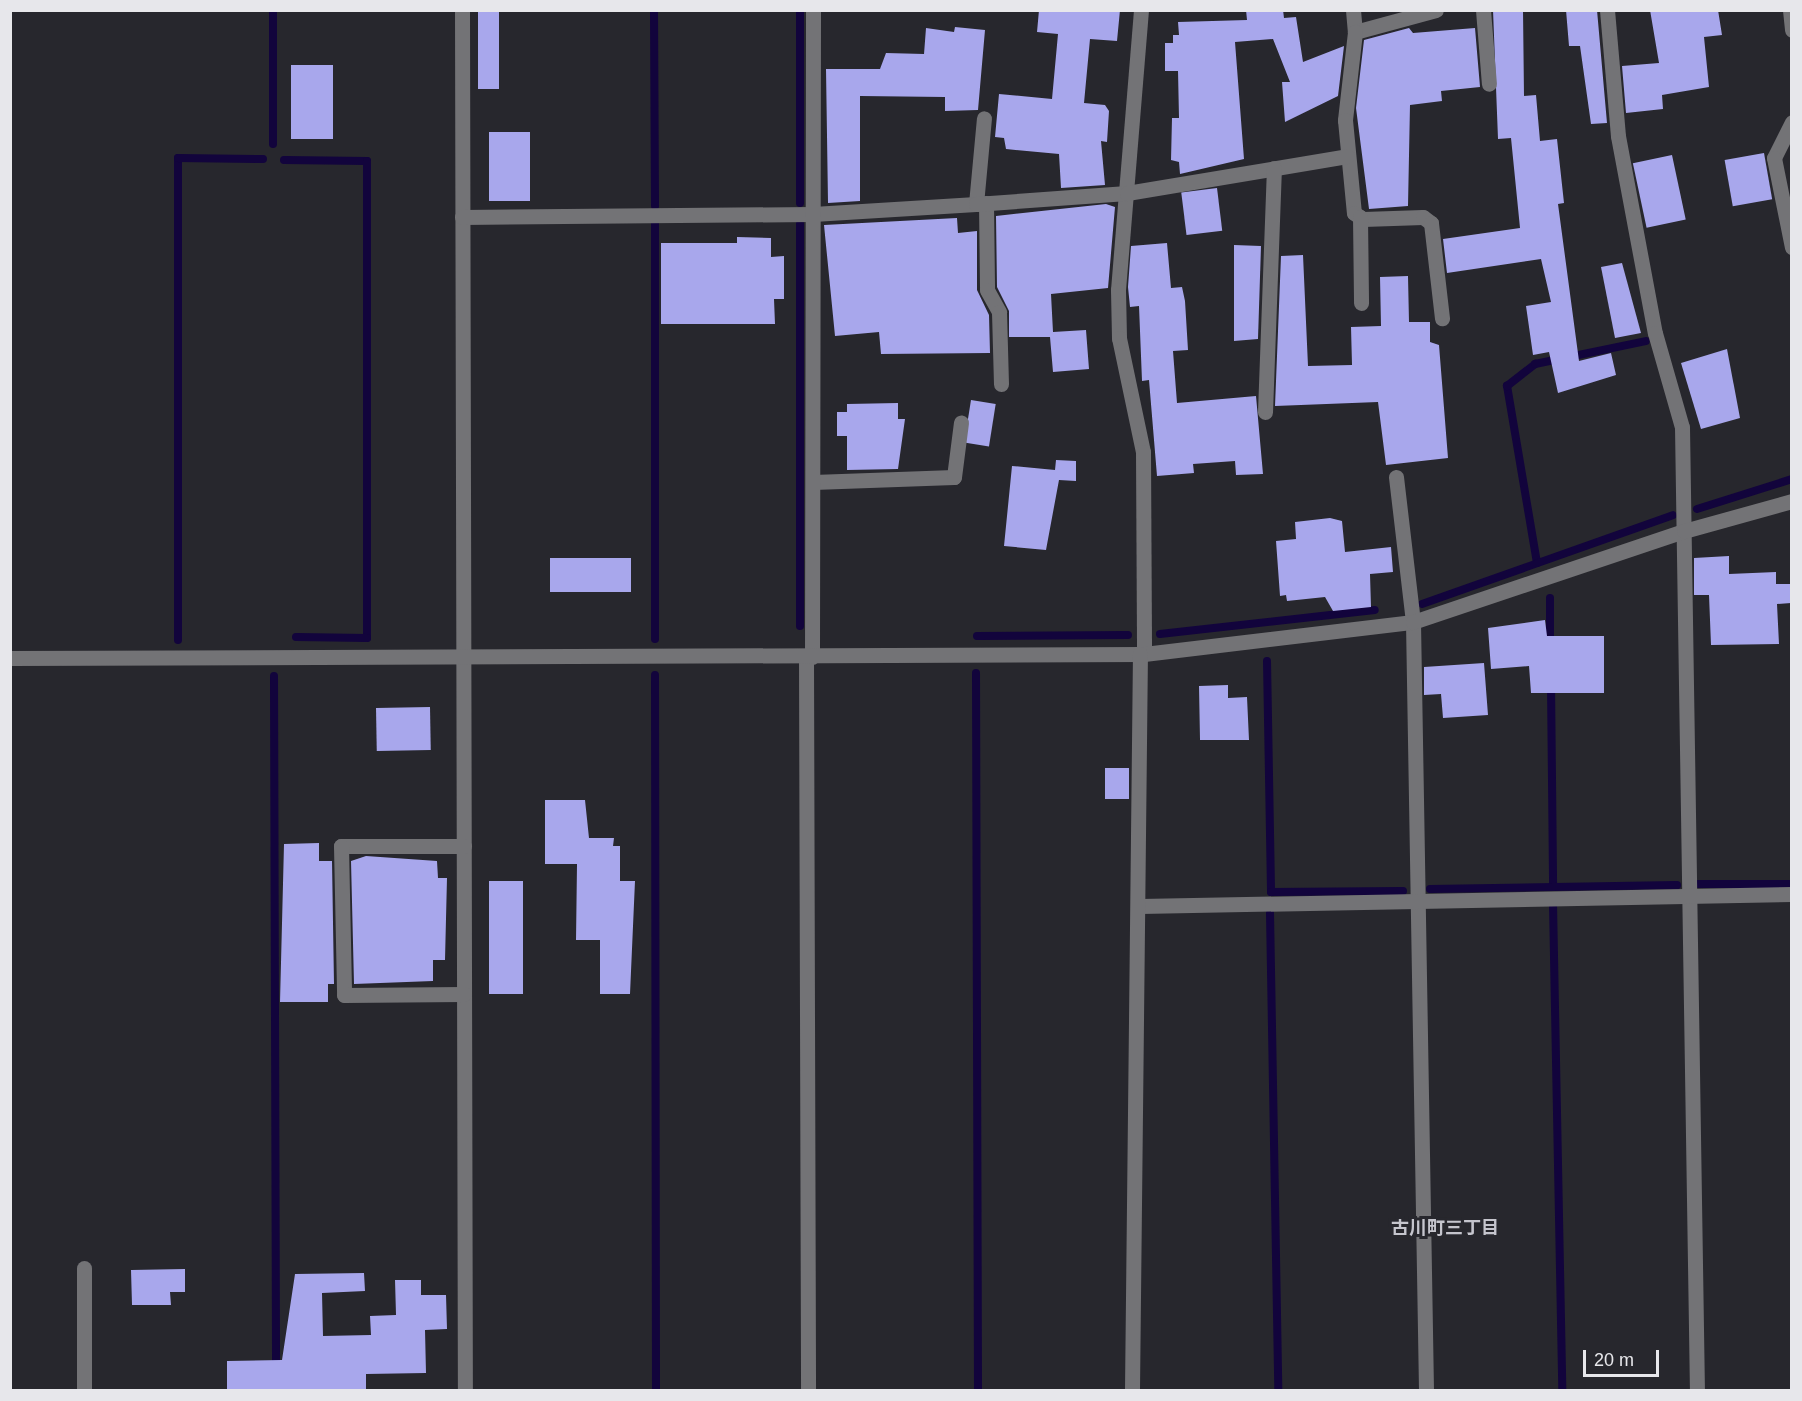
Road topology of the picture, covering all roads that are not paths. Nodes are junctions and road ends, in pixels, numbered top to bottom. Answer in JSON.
{"nodes":[{"id":1,"x":462,"y":10,"type":"edge"},
{"id":2,"x":813,"y":10,"type":"edge"},
{"id":3,"x":1141,"y":10,"type":"edge"},
{"id":4,"x":1353,"y":10,"type":"edge"},
{"id":5,"x":1436,"y":10,"type":"edge"},
{"id":6,"x":1483,"y":10,"type":"edge"},
{"id":7,"x":1607,"y":10,"type":"edge"},
{"id":8,"x":1790,"y":10,"type":"edge"},
{"id":9,"x":1791,"y":30,"type":"edge"},
{"id":10,"x":1355,"y":32,"type":"junction"},
{"id":11,"x":1489,"y":84,"type":"dead end"},
{"id":12,"x":984,"y":118,"type":"dead end"},
{"id":13,"x":1791,"y":122,"type":"edge"},
{"id":14,"x":1786,"y":141,"type":"edge"},
{"id":15,"x":1347,"y":156,"type":"junction"},
{"id":16,"x":1274,"y":168,"type":"junction"},
{"id":17,"x":1127,"y":193,"type":"junction"},
{"id":18,"x":981,"y":204,"type":"junction"},
{"id":19,"x":813,"y":214,"type":"junction"},
{"id":20,"x":462,"y":217,"type":"junction"},
{"id":21,"x":1360,"y":217,"type":"junction"},
{"id":22,"x":1791,"y":248,"type":"edge"},
{"id":23,"x":1361,"y":303,"type":"dead end"},
{"id":24,"x":1442,"y":318,"type":"dead end"},
{"id":25,"x":1001,"y":384,"type":"dead end"},
{"id":26,"x":1265,"y":412,"type":"dead end"},
{"id":27,"x":961,"y":422,"type":"dead end"},
{"id":28,"x":1396,"y":477,"type":"dead end"},
{"id":29,"x":813,"y":482,"type":"junction"},
{"id":30,"x":1791,"y":501,"type":"edge"},
{"id":31,"x":1684,"y":531,"type":"junction"},
{"id":32,"x":1413,"y":622,"type":"junction"},
{"id":33,"x":1142,"y":654,"type":"junction"},
{"id":34,"x":463,"y":657,"type":"junction"},
{"id":35,"x":809,"y":657,"type":"junction"},
{"id":36,"x":10,"y":658,"type":"edge"},
{"id":37,"x":464,"y":846,"type":"junction"},
{"id":38,"x":1791,"y":894,"type":"edge"},
{"id":39,"x":1689,"y":895,"type":"junction"},
{"id":40,"x":1416,"y":900,"type":"junction"},
{"id":41,"x":1140,"y":906,"type":"junction"},
{"id":42,"x":464,"y":994,"type":"junction"},
{"id":43,"x":84,"y":1268,"type":"dead end"},
{"id":44,"x":84,"y":1390,"type":"edge"},
{"id":45,"x":465,"y":1390,"type":"edge"},
{"id":46,"x":808,"y":1390,"type":"edge"},
{"id":47,"x":1132,"y":1390,"type":"edge"},
{"id":48,"x":1426,"y":1390,"type":"edge"},
{"id":49,"x":1697,"y":1390,"type":"edge"}],
"edges":[{"from":1,"to":20,"type":"street"},
{"from":2,"to":19,"type":"street"},
{"from":3,"to":17,"type":"street"},
{"from":4,"to":10,"type":"street"},
{"from":5,"to":10,"type":"street"},
{"from":6,"to":11,"type":"street"},
{"from":7,"to":31,"type":"street"},
{"from":8,"to":9,"type":"street"},
{"from":10,"to":15,"type":"street"},
{"from":12,"to":18,"type":"street"},
{"from":13,"to":14,"type":"street"},
{"from":14,"to":22,"type":"street"},
{"from":15,"to":16,"type":"street"},
{"from":15,"to":21,"type":"street"},
{"from":16,"to":17,"type":"street"},
{"from":16,"to":26,"type":"street"},
{"from":17,"to":18,"type":"street"},
{"from":17,"to":33,"type":"street"},
{"from":18,"to":19,"type":"street"},
{"from":18,"to":25,"type":"street"},
{"from":19,"to":20,"type":"street"},
{"from":19,"to":29,"type":"street"},
{"from":20,"to":34,"type":"street"},
{"from":21,"to":23,"type":"street"},
{"from":21,"to":24,"type":"street"},
{"from":27,"to":29,"type":"street"},
{"from":28,"to":32,"type":"street"},
{"from":29,"to":35,"type":"street"},
{"from":30,"to":31,"type":"street"},
{"from":31,"to":32,"type":"street"},
{"from":31,"to":39,"type":"street"},
{"from":32,"to":33,"type":"street"},
{"from":32,"to":40,"type":"street"},
{"from":33,"to":35,"type":"street"},
{"from":33,"to":41,"type":"street"},
{"from":34,"to":35,"type":"street"},
{"from":34,"to":36,"type":"street"},
{"from":34,"to":37,"type":"street"},
{"from":35,"to":46,"type":"street"},
{"from":37,"to":42,"type":"street"},
{"from":37,"to":42,"type":"street"},
{"from":38,"to":39,"type":"street"},
{"from":39,"to":40,"type":"street"},
{"from":39,"to":49,"type":"street"},
{"from":40,"to":41,"type":"street"},
{"from":40,"to":48,"type":"street"},
{"from":41,"to":47,"type":"street"},
{"from":42,"to":45,"type":"street"},
{"from":43,"to":44,"type":"street"}]}
